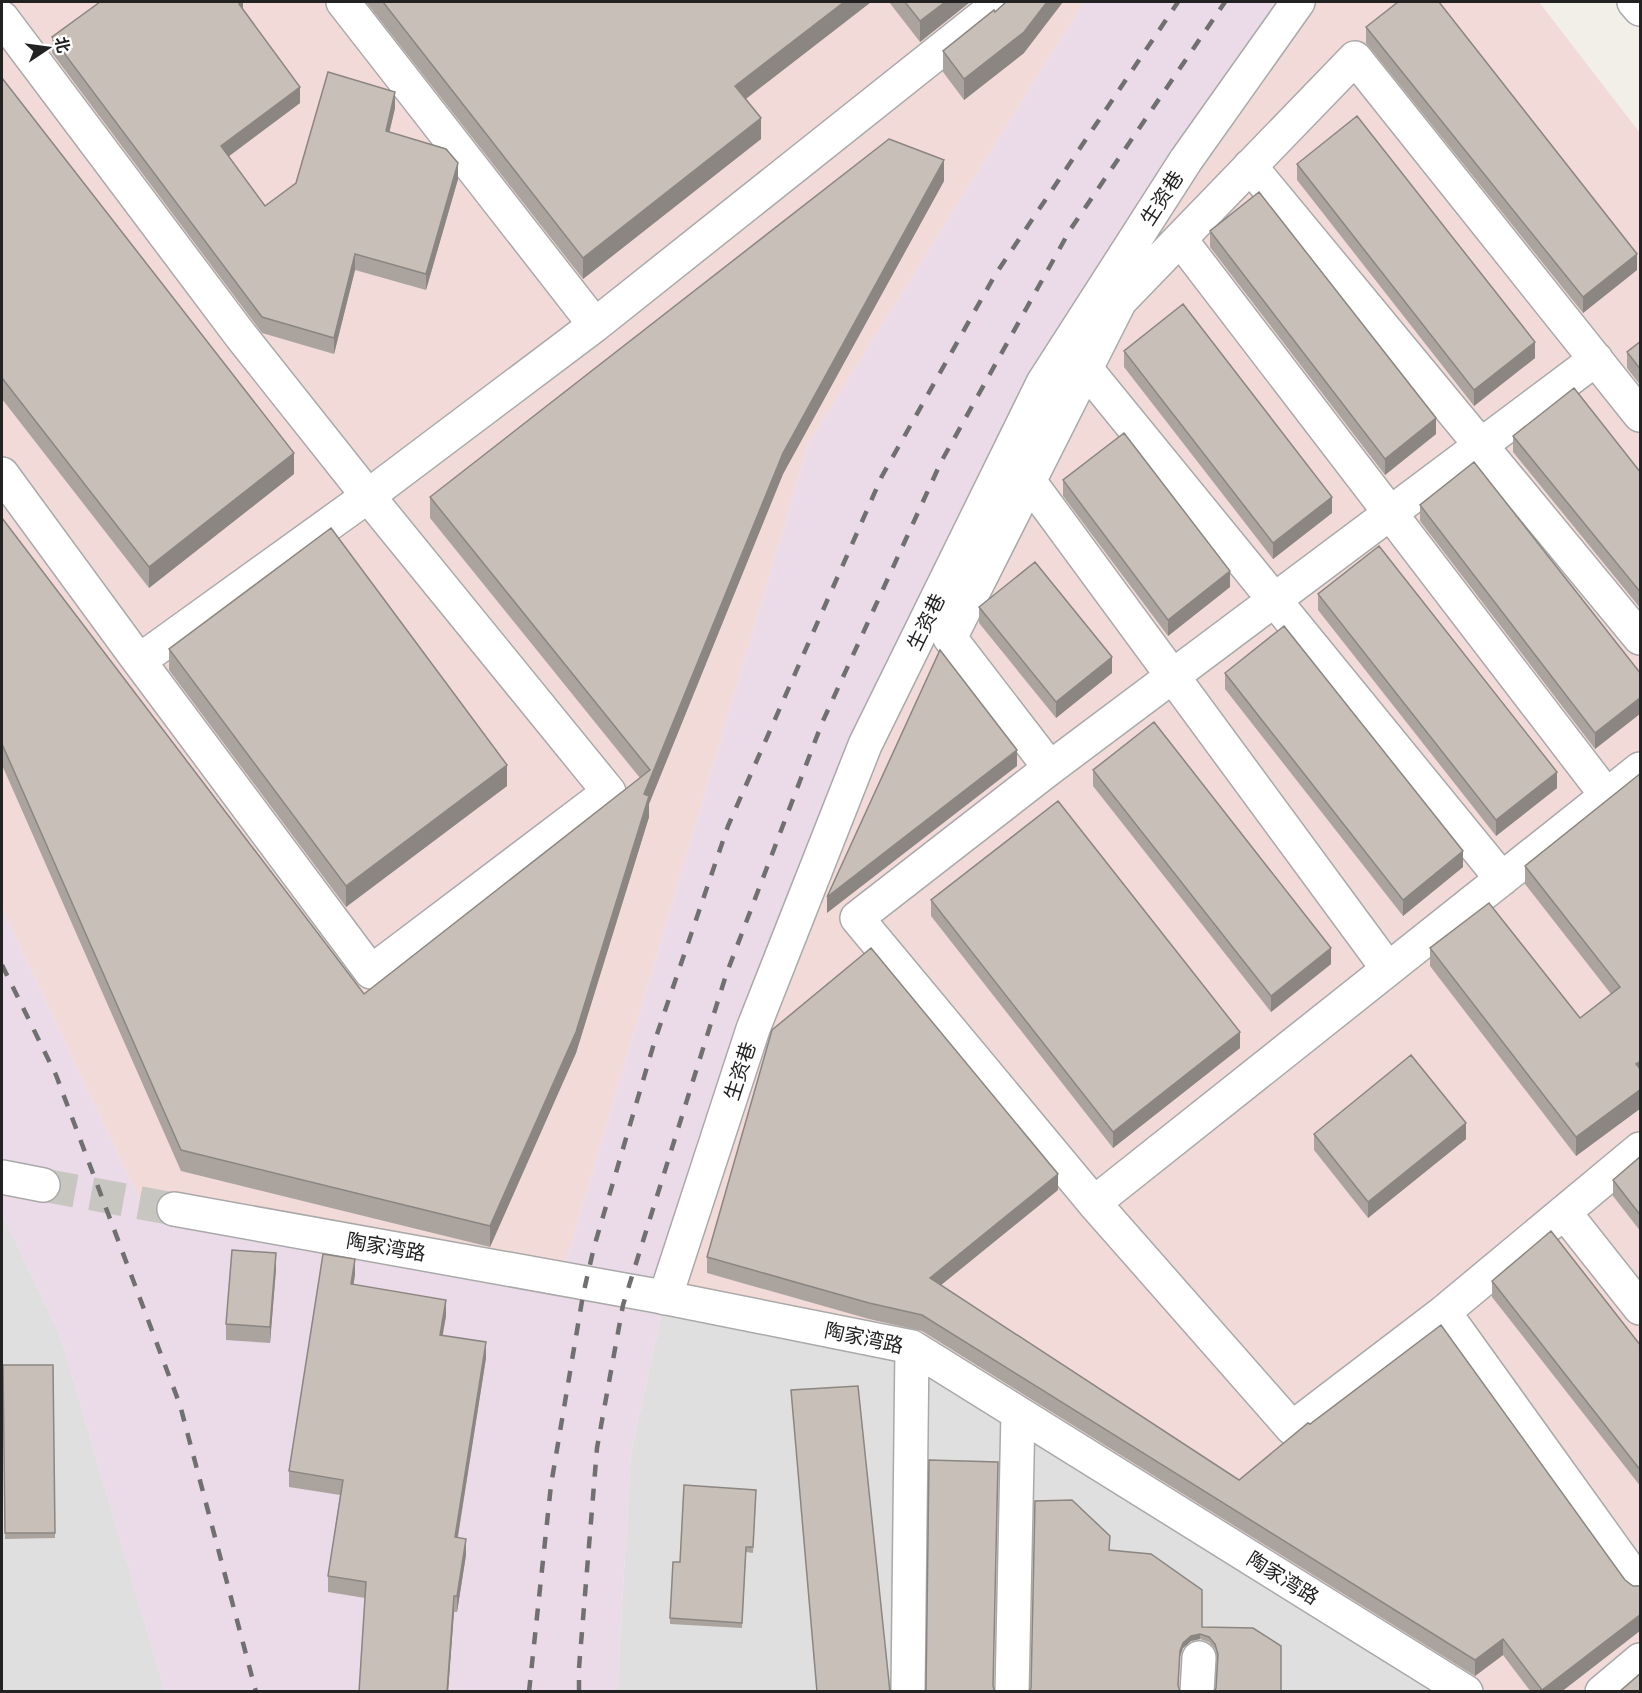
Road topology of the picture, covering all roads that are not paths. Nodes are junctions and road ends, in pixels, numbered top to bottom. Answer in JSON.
{"nodes":[{"id":1,"x":343,"y":2,"type":"edge"},
{"id":2,"x":1000,"y":2,"type":"edge"},
{"id":3,"x":1298,"y":2,"type":"edge"},
{"id":4,"x":1634,"y":2,"type":"edge"},
{"id":5,"x":1641,"y":9,"type":"edge"},
{"id":6,"x":2,"y":18,"type":"edge"},
{"id":7,"x":1251,"y":166,"type":"junction"},
{"id":8,"x":1180,"y":239,"type":"junction"},
{"id":9,"x":595,"y":325,"type":"junction"},
{"id":10,"x":1596,"y":359,"type":"junction"},
{"id":11,"x":1086,"y":369,"type":"junction"},
{"id":12,"x":1641,"y":415,"type":"edge"},
{"id":13,"x":1481,"y":445,"type":"junction"},
{"id":14,"x":2,"y":474,"type":"edge"},
{"id":15,"x":1029,"y":481,"type":"junction"},
{"id":16,"x":368,"y":496,"type":"junction"},
{"id":17,"x":1390,"y":513,"type":"junction"},
{"id":18,"x":1274,"y":600,"type":"junction"},
{"id":19,"x":1641,"y":638,"type":"edge"},
{"id":20,"x":139,"y":661,"type":"junction"},
{"id":21,"x":1172,"y":676,"type":"junction"},
{"id":22,"x":1050,"y":768,"type":"junction"},
{"id":23,"x":1641,"y":769,"type":"edge"},
{"id":24,"x":1606,"y":796,"type":"junction"},
{"id":25,"x":1502,"y":879,"type":"junction"},
{"id":26,"x":1388,"y":969,"type":"junction"},
{"id":27,"x":1641,"y":1149,"type":"edge"},
{"id":28,"x":2,"y":1177,"type":"edge"},
{"id":29,"x":43,"y":1185,"type":"tunnel mouth"},
{"id":30,"x":1094,"y":1203,"type":"junction"},
{"id":31,"x":174,"y":1209,"type":"tunnel mouth"},
{"id":32,"x":1564,"y":1212,"type":"junction"},
{"id":33,"x":665,"y":1298,"type":"junction"},
{"id":34,"x":1641,"y":1308,"type":"edge"},
{"id":35,"x":1444,"y":1312,"type":"junction"},
{"id":36,"x":912,"y":1347,"type":"junction"},
{"id":37,"x":1018,"y":1413,"type":"junction"},
{"id":38,"x":1641,"y":1585,"type":"edge"},
{"id":39,"x":1198,"y":1658,"type":"dead end"},
{"id":40,"x":1641,"y":1660,"type":"edge"},
{"id":41,"x":908,"y":1692,"type":"edge"},
{"id":42,"x":1012,"y":1692,"type":"edge"},
{"id":43,"x":1197,"y":1692,"type":"edge"},
{"id":44,"x":1466,"y":1692,"type":"edge"},
{"id":45,"x":1602,"y":1692,"type":"edge"}],
"edges":[{"from":1,"to":9,"type":"street"},
{"from":2,"to":9,"type":"street"},
{"from":3,"to":33,"type":"street","name":"生资巷"},
{"from":4,"to":5,"type":"street"},
{"from":6,"to":16,"type":"street"},
{"from":7,"to":8,"type":"street"},
{"from":7,"to":10,"type":"street"},
{"from":7,"to":13,"type":"street"},
{"from":8,"to":11,"type":"street"},
{"from":8,"to":17,"type":"street"},
{"from":9,"to":16,"type":"street"},
{"from":10,"to":12,"type":"street"},
{"from":10,"to":13,"type":"street"},
{"from":11,"to":15,"type":"street"},
{"from":11,"to":18,"type":"street"},
{"from":13,"to":17,"type":"street"},
{"from":13,"to":19,"type":"street"},
{"from":14,"to":20,"type":"street"},
{"from":15,"to":21,"type":"street"},
{"from":15,"to":22,"type":"street"},
{"from":16,"to":20,"type":"street"},
{"from":16,"to":20,"type":"street"},
{"from":17,"to":18,"type":"street"},
{"from":17,"to":24,"type":"street"},
{"from":18,"to":21,"type":"street"},
{"from":18,"to":25,"type":"street"},
{"from":21,"to":22,"type":"street"},
{"from":21,"to":26,"type":"street"},
{"from":22,"to":30,"type":"street"},
{"from":23,"to":24,"type":"street"},
{"from":24,"to":25,"type":"street"},
{"from":25,"to":26,"type":"street"},
{"from":26,"to":30,"type":"street"},
{"from":27,"to":32,"type":"street"},
{"from":28,"to":29,"type":"street"},
{"from":30,"to":35,"type":"street"},
{"from":31,"to":33,"type":"street","name":"陶家湾路"},
{"from":32,"to":34,"type":"street"},
{"from":32,"to":35,"type":"street"},
{"from":33,"to":36,"type":"street","name":"陶家湾路"},
{"from":35,"to":38,"type":"street"},
{"from":36,"to":37,"type":"street","name":"陶家湾路"},
{"from":36,"to":41,"type":"street"},
{"from":37,"to":42,"type":"street"},
{"from":37,"to":44,"type":"street","name":"陶家湾路"},
{"from":39,"to":43,"type":"street"},
{"from":40,"to":45,"type":"street"}]}
